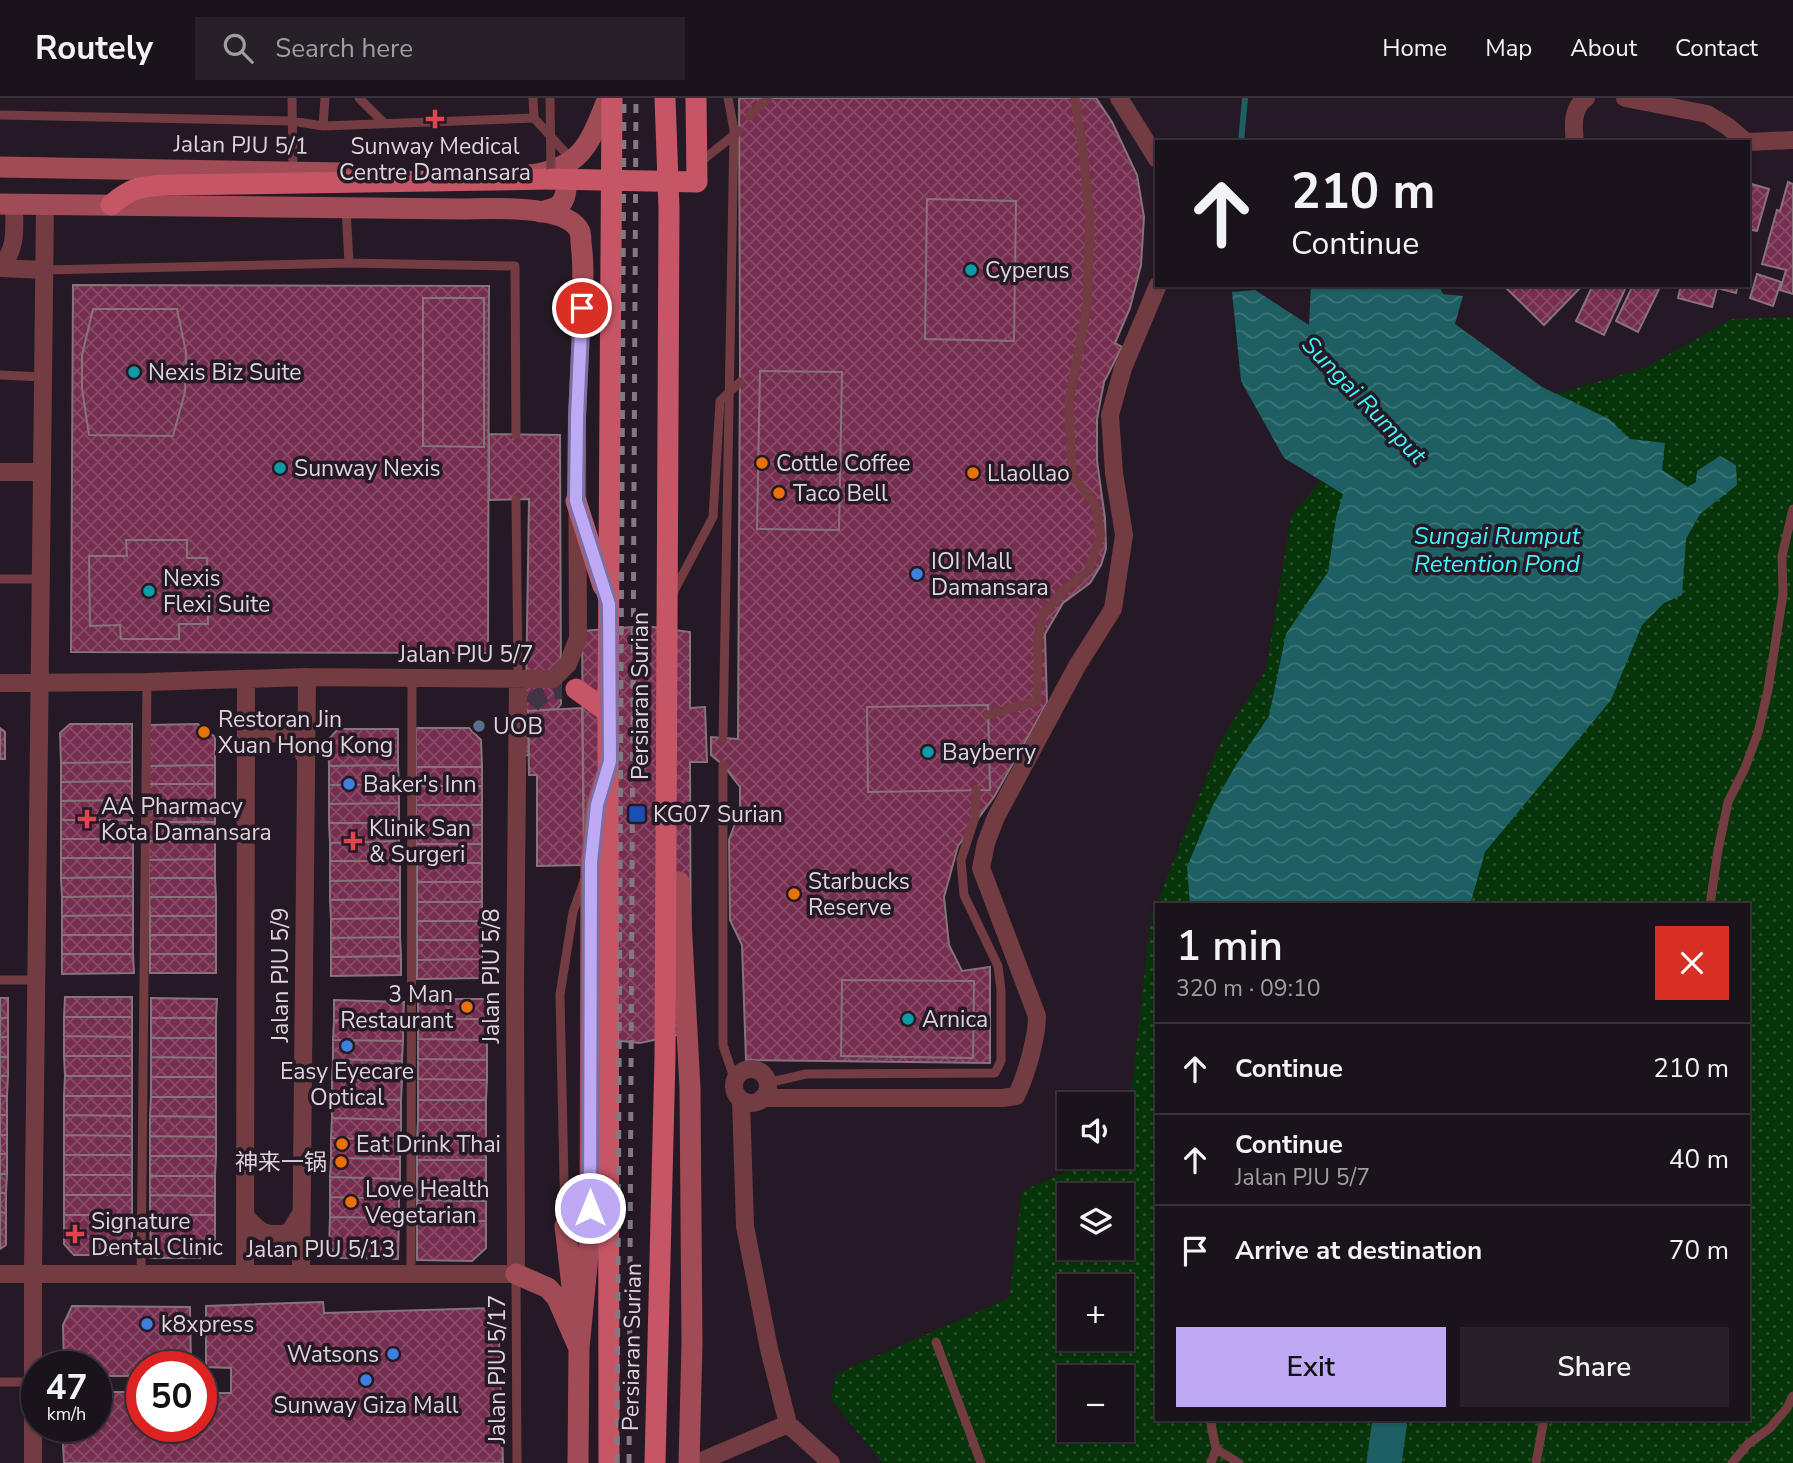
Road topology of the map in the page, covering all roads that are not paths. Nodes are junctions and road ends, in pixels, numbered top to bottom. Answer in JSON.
{"nodes":[{"id":1,"x":292,"y":98,"type":"edge"},
{"id":2,"x":326,"y":98,"type":"edge"},
{"id":3,"x":359,"y":98,"type":"edge"},
{"id":4,"x":533,"y":98,"type":"edge"},
{"id":5,"x":551,"y":98,"type":"edge"},
{"id":6,"x":610,"y":98,"type":"edge"},
{"id":7,"x":665,"y":98,"type":"edge"},
{"id":8,"x":696,"y":98,"type":"edge"},
{"id":9,"x":729,"y":98,"type":"edge"},
{"id":10,"x":768,"y":98,"type":"edge"},
{"id":11,"x":1075,"y":98,"type":"edge"},
{"id":12,"x":1119,"y":98,"type":"edge"},
{"id":13,"x":1586,"y":98,"type":"edge"},
{"id":14,"x":1625,"y":98,"type":"edge"},
{"id":15,"x":0,"y":115,"type":"edge"},
{"id":16,"x":749,"y":116,"type":"dead end"},
{"id":17,"x":534,"y":118,"type":"junction"},
{"id":18,"x":292,"y":121,"type":"junction"},
{"id":19,"x":384,"y":123,"type":"junction"},
{"id":20,"x":323,"y":126,"type":"junction"},
{"id":21,"x":739,"y":131,"type":"dead end"},
{"id":22,"x":1575,"y":140,"type":"edge"},
{"id":23,"x":1744,"y":140,"type":"edge"},
{"id":24,"x":1793,"y":140,"type":"edge"},
{"id":25,"x":1750,"y":142,"type":"edge"},
{"id":26,"x":1155,"y":156,"type":"edge"},
{"id":27,"x":572,"y":160,"type":"junction"},
{"id":28,"x":0,"y":167,"type":"edge"},
{"id":29,"x":293,"y":172,"type":"junction"},
{"id":30,"x":549,"y":176,"type":"junction"},
{"id":31,"x":7,"y":204,"type":"edge"},
{"id":32,"x":45,"y":204,"type":"junction"},
{"id":33,"x":111,"y":205,"type":"junction"},
{"id":34,"x":346,"y":208,"type":"junction"},
{"id":35,"x":668,"y":209,"type":"junction"},
{"id":36,"x":540,"y":212,"type":"junction"},
{"id":37,"x":349,"y":263,"type":"junction"},
{"id":38,"x":0,"y":267,"type":"edge"},
{"id":39,"x":44,"y":270,"type":"junction"},
{"id":40,"x":1157,"y":287,"type":"edge"},
{"id":41,"x":582,"y":308,"type":"joint"},
{"id":42,"x":0,"y":376,"type":"edge"},
{"id":43,"x":43,"y":377,"type":"junction"},
{"id":44,"x":740,"y":382,"type":"dead end"},
{"id":45,"x":516,"y":435,"type":"dead end"},
{"id":46,"x":0,"y":472,"type":"edge"},
{"id":47,"x":42,"y":472,"type":"junction"},
{"id":48,"x":516,"y":499,"type":"dead end"},
{"id":49,"x":576,"y":501,"type":"junction"},
{"id":50,"x":1793,"y":509,"type":"edge"},
{"id":51,"x":598,"y":546,"type":"dead end"},
{"id":52,"x":0,"y":579,"type":"edge"},
{"id":53,"x":41,"y":579,"type":"junction"},
{"id":54,"x":667,"y":603,"type":"junction"},
{"id":55,"x":609,"y":604,"type":"junction"},
{"id":56,"x":307,"y":677,"type":"junction"},
{"id":57,"x":412,"y":678,"type":"junction"},
{"id":58,"x":518,"y":678,"type":"junction"},
{"id":59,"x":246,"y":679,"type":"junction"},
{"id":60,"x":40,"y":681,"type":"junction"},
{"id":61,"x":0,"y":682,"type":"edge"},
{"id":62,"x":147,"y":682,"type":"junction"},
{"id":63,"x":569,"y":690,"type":"dead end"},
{"id":64,"x":608,"y":712,"type":"junction"},
{"id":65,"x":988,"y":715,"type":"dead end"},
{"id":66,"x":723,"y":738,"type":"dead end"},
{"id":67,"x":246,"y":753,"type":"junction"},
{"id":68,"x":306,"y":758,"type":"junction"},
{"id":69,"x":610,"y":761,"type":"junction"},
{"id":70,"x":723,"y":765,"type":"dead end"},
{"id":71,"x":976,"y":790,"type":"dead end"},
{"id":72,"x":666,"y":803,"type":"junction"},
{"id":73,"x":591,"y":862,"type":"junction"},
{"id":74,"x":1710,"y":903,"type":"edge"},
{"id":75,"x":0,"y":980,"type":"edge"},
{"id":76,"x":36,"y":980,"type":"junction"},
{"id":77,"x":735,"y":1081,"type":"junction"},
{"id":78,"x":765,"y":1090,"type":"junction"},
{"id":79,"x":741,"y":1100,"type":"junction"},
{"id":80,"x":302,"y":1213,"type":"junction"},
{"id":81,"x":245,"y":1216,"type":"junction"},
{"id":82,"x":565,"y":1226,"type":"joint"},
{"id":83,"x":245,"y":1273,"type":"junction"},
{"id":84,"x":301,"y":1273,"type":"junction"},
{"id":85,"x":411,"y":1273,"type":"junction"},
{"id":86,"x":0,"y":1274,"type":"edge"},
{"id":87,"x":33,"y":1274,"type":"junction"},
{"id":88,"x":141,"y":1274,"type":"junction"},
{"id":89,"x":516,"y":1274,"type":"junction"},
{"id":90,"x":936,"y":1342,"type":"dead end"},
{"id":91,"x":579,"y":1348,"type":"junction"},
{"id":92,"x":32,"y":1351,"type":"edge"},
{"id":93,"x":21,"y":1381,"type":"edge"},
{"id":94,"x":0,"y":1382,"type":"edge"},
{"id":95,"x":1793,"y":1396,"type":"edge"},
{"id":96,"x":1210,"y":1421,"type":"edge"},
{"id":97,"x":1544,"y":1421,"type":"edge"},
{"id":98,"x":788,"y":1424,"type":"junction"},
{"id":99,"x":33,"y":1442,"type":"edge"},
{"id":100,"x":1216,"y":1449,"type":"junction"},
{"id":101,"x":33,"y":1463,"type":"edge"},
{"id":102,"x":517,"y":1463,"type":"edge"},
{"id":103,"x":578,"y":1463,"type":"edge"},
{"id":104,"x":609,"y":1463,"type":"edge"},
{"id":105,"x":655,"y":1463,"type":"edge"},
{"id":106,"x":689,"y":1463,"type":"edge"},
{"id":107,"x":697,"y":1463,"type":"edge"},
{"id":108,"x":831,"y":1463,"type":"edge"},
{"id":109,"x":981,"y":1463,"type":"edge"},
{"id":110,"x":1211,"y":1463,"type":"edge"},
{"id":111,"x":1239,"y":1463,"type":"edge"},
{"id":112,"x":1536,"y":1463,"type":"edge"},
{"id":113,"x":1732,"y":1463,"type":"edge"}],
"edges":[{"from":1,"to":18,"type":"lane"},
{"from":2,"to":20,"type":"lane"},
{"from":3,"to":19,"type":"lane"},
{"from":4,"to":17,"type":"lane"},
{"from":5,"to":30,"type":"lane","bridge":true},
{"from":6,"to":27,"type":"main road","name":"Jalan PJU 5/1"},
{"from":6,"to":55,"type":"main road","name":"Persiaran Surian"},
{"from":7,"to":35,"type":"main road","name":"Persiaran Surian"},
{"from":8,"to":30,"type":"main road","bridge":true},
{"from":9,"to":66,"type":"lane","bridge":true},
{"from":10,"to":16,"type":"lane"},
{"from":11,"to":65,"type":"lane"},
{"from":12,"to":26,"type":"street"},
{"from":13,"to":22,"type":"street"},
{"from":14,"to":23,"type":"street"},
{"from":15,"to":18,"type":"lane"},
{"from":17,"to":19,"type":"lane"},
{"from":17,"to":27,"type":"lane"},
{"from":18,"to":20,"type":"lane"},
{"from":18,"to":29,"type":"lane"},
{"from":19,"to":20,"type":"lane"},
{"from":21,"to":35,"type":"lane"},
{"from":24,"to":25,"type":"street"},
{"from":27,"to":30,"type":"main road","name":"Jalan PJU 5/1"},
{"from":28,"to":29,"type":"main road","name":"Jalan PJU 5/1"},
{"from":29,"to":30,"type":"main road","name":"Jalan PJU 5/1"},
{"from":30,"to":33,"type":"main road"},
{"from":30,"to":36,"type":"main road"},
{"from":31,"to":32,"type":"main road"},
{"from":31,"to":38,"type":"street"},
{"from":32,"to":33,"type":"main road"},
{"from":32,"to":39,"type":"street"},
{"from":33,"to":34,"type":"main road"},
{"from":34,"to":36,"type":"main road"},
{"from":34,"to":37,"type":"lane"},
{"from":35,"to":54,"type":"main road","name":"Persiaran Surian"},
{"from":36,"to":41,"type":"main road"},
{"from":37,"to":39,"type":"lane"},
{"from":37,"to":45,"type":"lane"},
{"from":38,"to":39,"type":"street"},
{"from":39,"to":43,"type":"street"},
{"from":40,"to":78,"type":"street"},
{"from":41,"to":49,"type":"street","name":"Jalan PJU 5/7"},
{"from":42,"to":43,"type":"lane"},
{"from":43,"to":47,"type":"street"},
{"from":44,"to":54,"type":"lane"},
{"from":46,"to":47,"type":"street"},
{"from":47,"to":53,"type":"street"},
{"from":48,"to":58,"type":"lane"},
{"from":49,"to":55,"type":"main road"},
{"from":49,"to":58,"type":"street","name":"Jalan PJU 5/7"},
{"from":50,"to":74,"type":"lane"},
{"from":51,"to":55,"type":"lane"},
{"from":52,"to":53,"type":"lane"},
{"from":53,"to":60,"type":"street"},
{"from":54,"to":72,"type":"main road","name":"Persiaran Surian"},
{"from":55,"to":64,"type":"main road","name":"Persiaran Surian"},
{"from":56,"to":57,"type":"street","name":"Jalan PJU 5/7"},
{"from":56,"to":59,"type":"street","name":"Jalan PJU 5/7"},
{"from":56,"to":68,"type":"street","name":"Jalan PJU 5/9"},
{"from":57,"to":58,"type":"street","name":"Jalan PJU 5/7"},
{"from":57,"to":85,"type":"lane"},
{"from":58,"to":89,"type":"street","name":"Jalan PJU 5/8"},
{"from":59,"to":62,"type":"street","name":"Jalan PJU 5/7"},
{"from":59,"to":67,"type":"street","name":"Jalan PJU 5/9"},
{"from":60,"to":61,"type":"street","name":"Jalan PJU 5/7"},
{"from":60,"to":62,"type":"street","name":"Jalan PJU 5/7"},
{"from":60,"to":76,"type":"street"},
{"from":62,"to":88,"type":"lane"},
{"from":63,"to":64,"type":"main road"},
{"from":64,"to":69,"type":"main road","name":"Persiaran Surian"},
{"from":67,"to":68,"type":"street"},
{"from":67,"to":81,"type":"street","name":"Jalan PJU 5/9"},
{"from":68,"to":80,"type":"street","name":"Jalan PJU 5/9"},
{"from":69,"to":73,"type":"main road","name":"Persiaran Surian"},
{"from":69,"to":104,"type":"main road","name":"Persiaran Surian"},
{"from":70,"to":77,"type":"lane"},
{"from":71,"to":78,"type":"lane"},
{"from":72,"to":105,"type":"main road","name":"Persiaran Surian"},
{"from":72,"to":106,"type":"main road"},
{"from":73,"to":82,"type":"lane"},
{"from":73,"to":91,"type":"main road","name":"Persiaran Surian"},
{"from":75,"to":76,"type":"lane"},
{"from":76,"to":87,"type":"street"},
{"from":77,"to":78,"type":"street"},
{"from":77,"to":79,"type":"street"},
{"from":78,"to":79,"type":"street"},
{"from":79,"to":98,"type":"street"},
{"from":80,"to":81,"type":"street"},
{"from":80,"to":84,"type":"street","name":"Jalan PJU 5/9"},
{"from":81,"to":83,"type":"street","name":"Jalan PJU 5/9"},
{"from":82,"to":91,"type":"main road"},
{"from":83,"to":84,"type":"street","name":"Jalan PJU 5/13"},
{"from":83,"to":88,"type":"street","name":"Jalan PJU 5/13"},
{"from":84,"to":85,"type":"street","name":"Jalan PJU 5/13"},
{"from":85,"to":89,"type":"street","name":"Jalan PJU 5/13"},
{"from":86,"to":87,"type":"street","name":"Jalan PJU 5/13"},
{"from":87,"to":88,"type":"street","name":"Jalan PJU 5/13"},
{"from":87,"to":92,"type":"street"},
{"from":89,"to":91,"type":"main road"},
{"from":89,"to":102,"type":"lane","name":"Jalan PJU 5/17"},
{"from":90,"to":109,"type":"lane"},
{"from":91,"to":103,"type":"main road","name":"Persiaran Surian"},
{"from":93,"to":94,"type":"lane"},
{"from":95,"to":113,"type":"lane"},
{"from":96,"to":100,"type":"lane"},
{"from":97,"to":112,"type":"lane"},
{"from":98,"to":107,"type":"street"},
{"from":98,"to":108,"type":"street"},
{"from":99,"to":101,"type":"street"},
{"from":100,"to":110,"type":"lane"},
{"from":100,"to":111,"type":"lane"}]}
